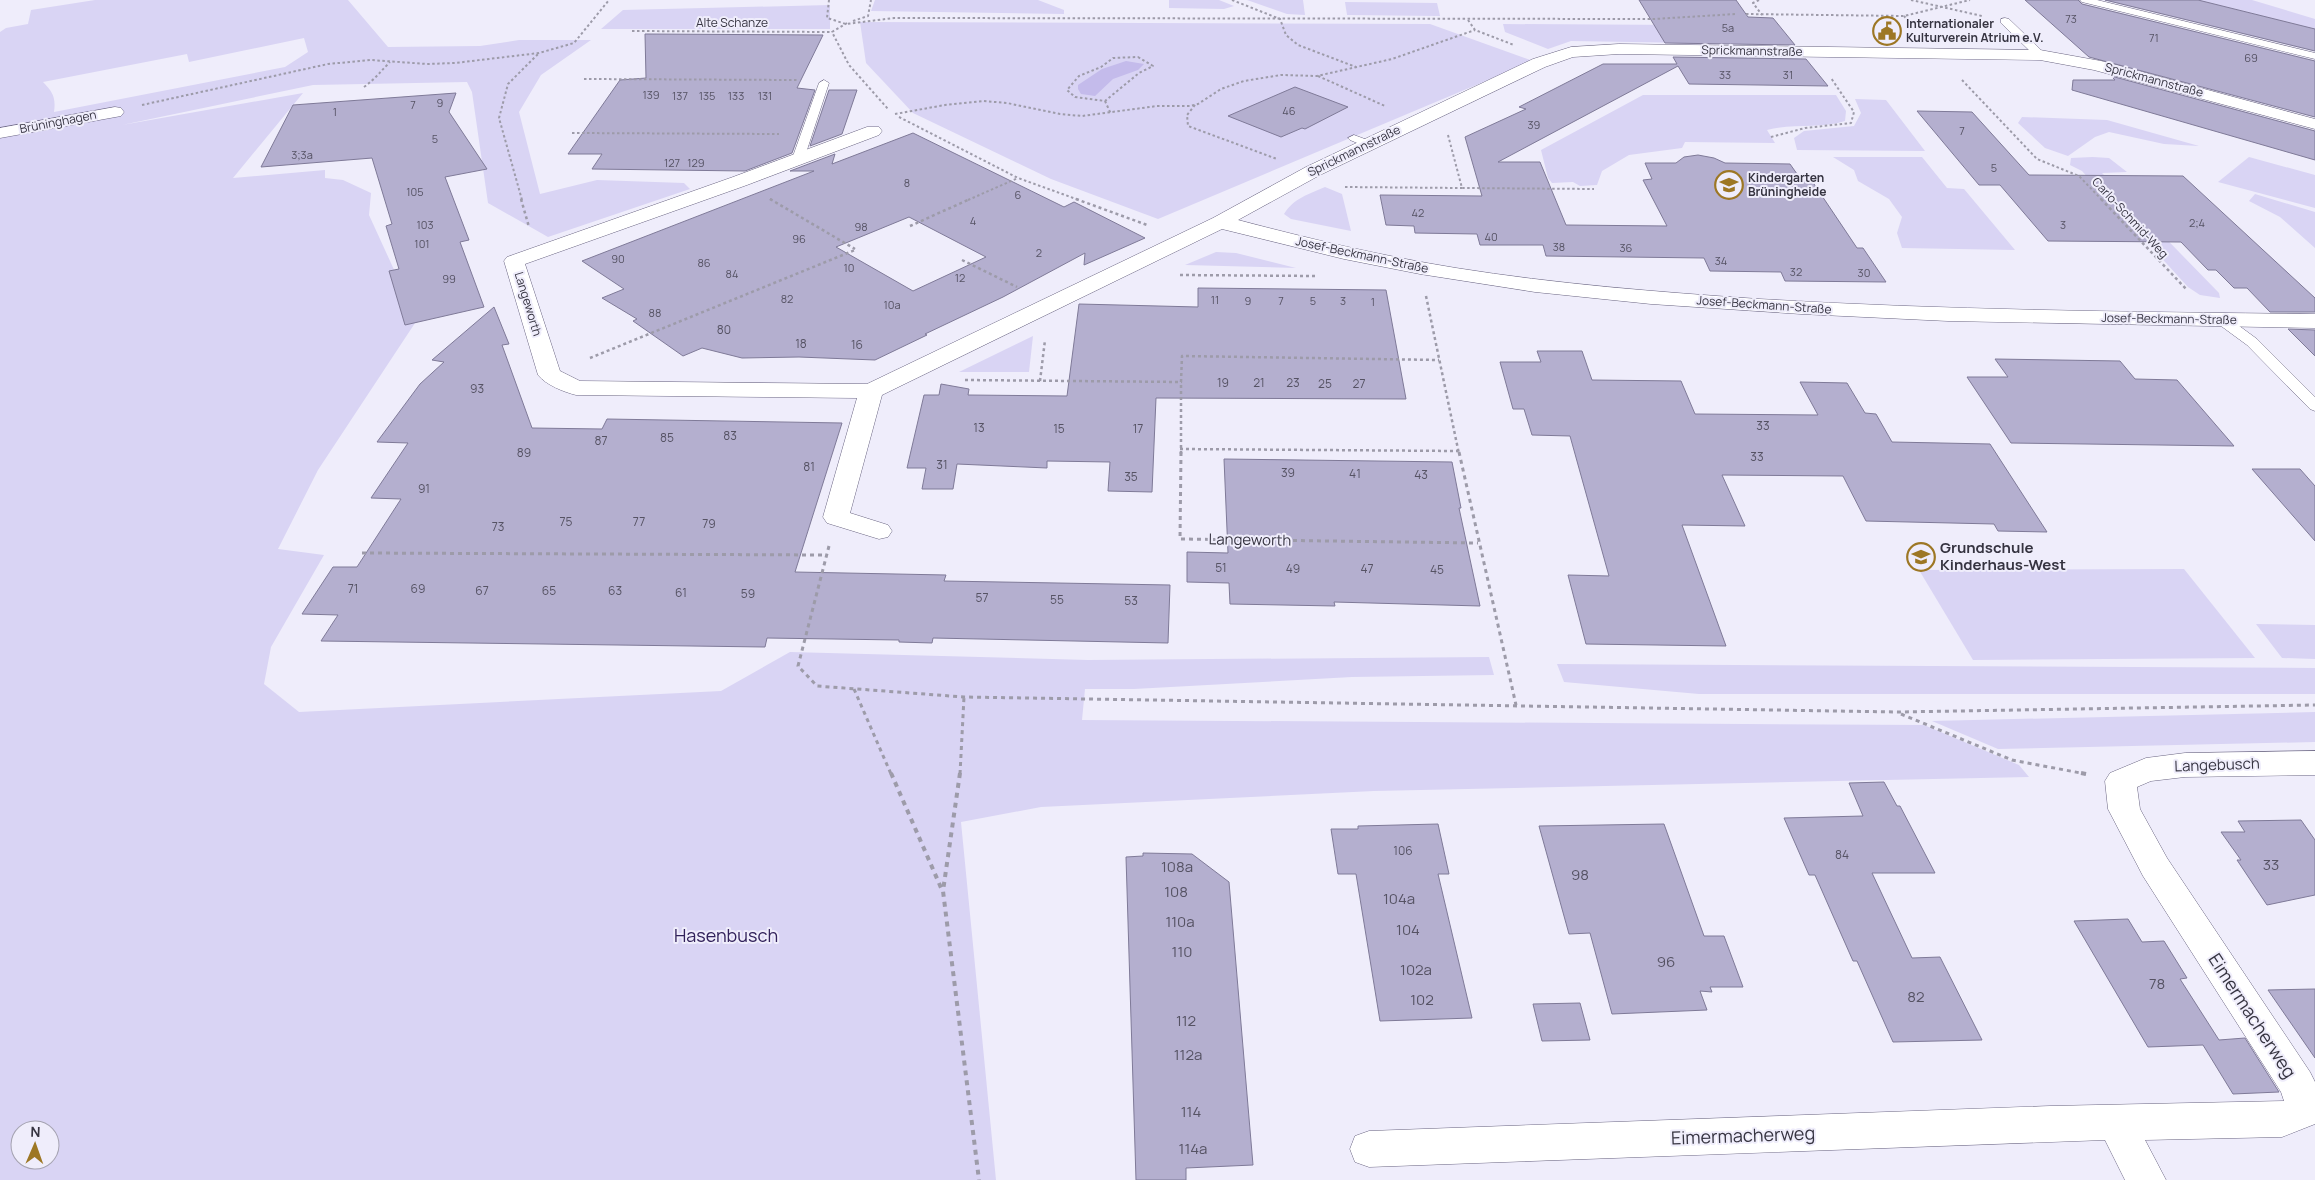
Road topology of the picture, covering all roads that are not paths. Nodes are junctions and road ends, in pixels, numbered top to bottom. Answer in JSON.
{"nodes":[{"id":1,"x":2085,"y":0,"type":"edge"},
{"id":2,"x":2005,"y":21,"type":"road end"},
{"id":3,"x":2040,"y":55,"type":"junction"},
{"id":4,"x":2315,"y":56,"type":"edge"},
{"id":5,"x":824,"y":83,"type":"road end"},
{"id":6,"x":115,"y":112,"type":"road end"},
{"id":7,"x":2315,"y":124,"type":"edge"},
{"id":8,"x":873,"y":131,"type":"dead end"},
{"id":9,"x":0,"y":133,"type":"edge"},
{"id":10,"x":798,"y":159,"type":"junction"},
{"id":11,"x":1220,"y":222,"type":"junction"},
{"id":12,"x":2222,"y":320,"type":"junction"},
{"id":13,"x":2315,"y":321,"type":"edge"},
{"id":14,"x":871,"y":391,"type":"junction"},
{"id":15,"x":2315,"y":406,"type":"edge"},
{"id":16,"x":879,"y":530,"type":"dead end"},
{"id":17,"x":2315,"y":763,"type":"edge"},
{"id":18,"x":2121,"y":781,"type":"joint"},
{"id":19,"x":2116,"y":1123,"type":"junction"},
{"id":20,"x":1369,"y":1149,"type":"dead end"},
{"id":21,"x":2146,"y":1180,"type":"edge"}],
"edges":[{"from":1,"to":4,"type":"lane"},
{"from":2,"to":3,"type":"lane"},
{"from":3,"to":7,"type":"street","name":"Sprickmannstraße"},
{"from":3,"to":11,"type":"street","name":"Sprickmannstraße"},
{"from":5,"to":10,"type":"lane"},
{"from":6,"to":9,"type":"street","name":"Brüninghagen"},
{"from":8,"to":10,"type":"street","name":"Langeworth"},
{"from":10,"to":14,"type":"street","name":"Langeworth"},
{"from":11,"to":12,"type":"street","name":"Josef-Beckmann-Straße"},
{"from":11,"to":14,"type":"street"},
{"from":12,"to":13,"type":"street","name":"Josef-Beckmann-Straße"},
{"from":12,"to":15,"type":"lane"},
{"from":14,"to":16,"type":"street"},
{"from":17,"to":18,"type":"street","name":"Langebusch"},
{"from":18,"to":19,"type":"street","name":"Eimermacherweg"},
{"from":19,"to":20,"type":"street","name":"Eimermacherweg"},
{"from":19,"to":21,"type":"street"}]}
